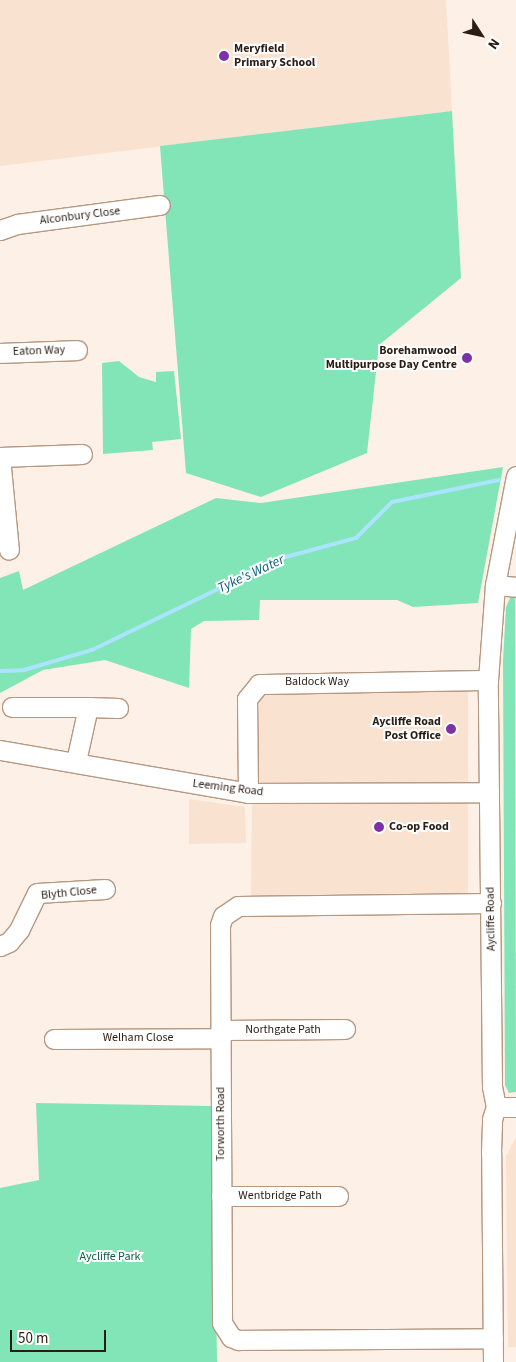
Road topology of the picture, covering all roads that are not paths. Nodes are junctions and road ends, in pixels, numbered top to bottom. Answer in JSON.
{"nodes":[{"id":1,"x":160,"y":206,"type":"dead end"},
{"id":2,"x":0,"y":230,"type":"edge"},
{"id":3,"x":77,"y":350,"type":"dead end"},
{"id":4,"x":0,"y":353,"type":"edge"},
{"id":5,"x":82,"y":454,"type":"dead end"},
{"id":6,"x":0,"y":457,"type":"edge"},
{"id":7,"x":516,"y":476,"type":"edge"},
{"id":8,"x":9,"y":550,"type":"dead end"},
{"id":9,"x":495,"y":585,"type":"junction"},
{"id":10,"x":516,"y":588,"type":"edge"},
{"id":11,"x":488,"y":680,"type":"junction"},
{"id":12,"x":12,"y":707,"type":"dead end"},
{"id":13,"x":88,"y":707,"type":"junction"},
{"id":14,"x":118,"y":708,"type":"dead end"},
{"id":15,"x":0,"y":750,"type":"edge"},
{"id":16,"x":76,"y":761,"type":"junction"},
{"id":17,"x":489,"y":792,"type":"junction"},
{"id":18,"x":248,"y":793,"type":"junction"},
{"id":19,"x":105,"y":889,"type":"dead end"},
{"id":20,"x":491,"y":904,"type":"junction"},
{"id":21,"x":0,"y":946,"type":"edge"},
{"id":22,"x":346,"y":1029,"type":"dead end"},
{"id":23,"x":221,"y":1034,"type":"junction"},
{"id":24,"x":54,"y":1039,"type":"dead end"},
{"id":25,"x":496,"y":1107,"type":"junction"},
{"id":26,"x":516,"y":1107,"type":"edge"},
{"id":27,"x":221,"y":1196,"type":"junction"},
{"id":28,"x":338,"y":1196,"type":"dead end"},
{"id":29,"x":493,"y":1338,"type":"junction"},
{"id":30,"x":493,"y":1362,"type":"edge"}],
"edges":[{"from":1,"to":2,"type":"street","name":"Alconbury Close"},
{"from":3,"to":4,"type":"street","name":"Eaton Way"},
{"from":5,"to":6,"type":"street"},
{"from":6,"to":8,"type":"street"},
{"from":7,"to":9,"type":"street","name":"Aycliffe Road"},
{"from":9,"to":10,"type":"street"},
{"from":9,"to":11,"type":"street","name":"Aycliffe Road"},
{"from":11,"to":17,"type":"street","name":"Aycliffe Road"},
{"from":11,"to":18,"type":"street","name":"Baldock Way"},
{"from":12,"to":13,"type":"street"},
{"from":13,"to":14,"type":"street"},
{"from":13,"to":16,"type":"street"},
{"from":15,"to":16,"type":"street","name":"Leeming Road"},
{"from":16,"to":18,"type":"street","name":"Leeming Road"},
{"from":17,"to":18,"type":"street","name":"Leeming Road"},
{"from":17,"to":20,"type":"street","name":"Aycliffe Road"},
{"from":19,"to":21,"type":"street","name":"Blyth Close"},
{"from":20,"to":23,"type":"street","name":"Torworth Road"},
{"from":20,"to":25,"type":"street","name":"Aycliffe Road"},
{"from":22,"to":23,"type":"street","name":"Northgate Path"},
{"from":23,"to":24,"type":"street","name":"Welham Close"},
{"from":23,"to":27,"type":"street","name":"Torworth Road"},
{"from":25,"to":26,"type":"street"},
{"from":25,"to":29,"type":"street","name":"Aycliffe Road"},
{"from":27,"to":28,"type":"street","name":"Wentbridge Path"},
{"from":27,"to":29,"type":"street","name":"Torworth Road"},
{"from":29,"to":30,"type":"street","name":"Aycliffe Road"}]}
